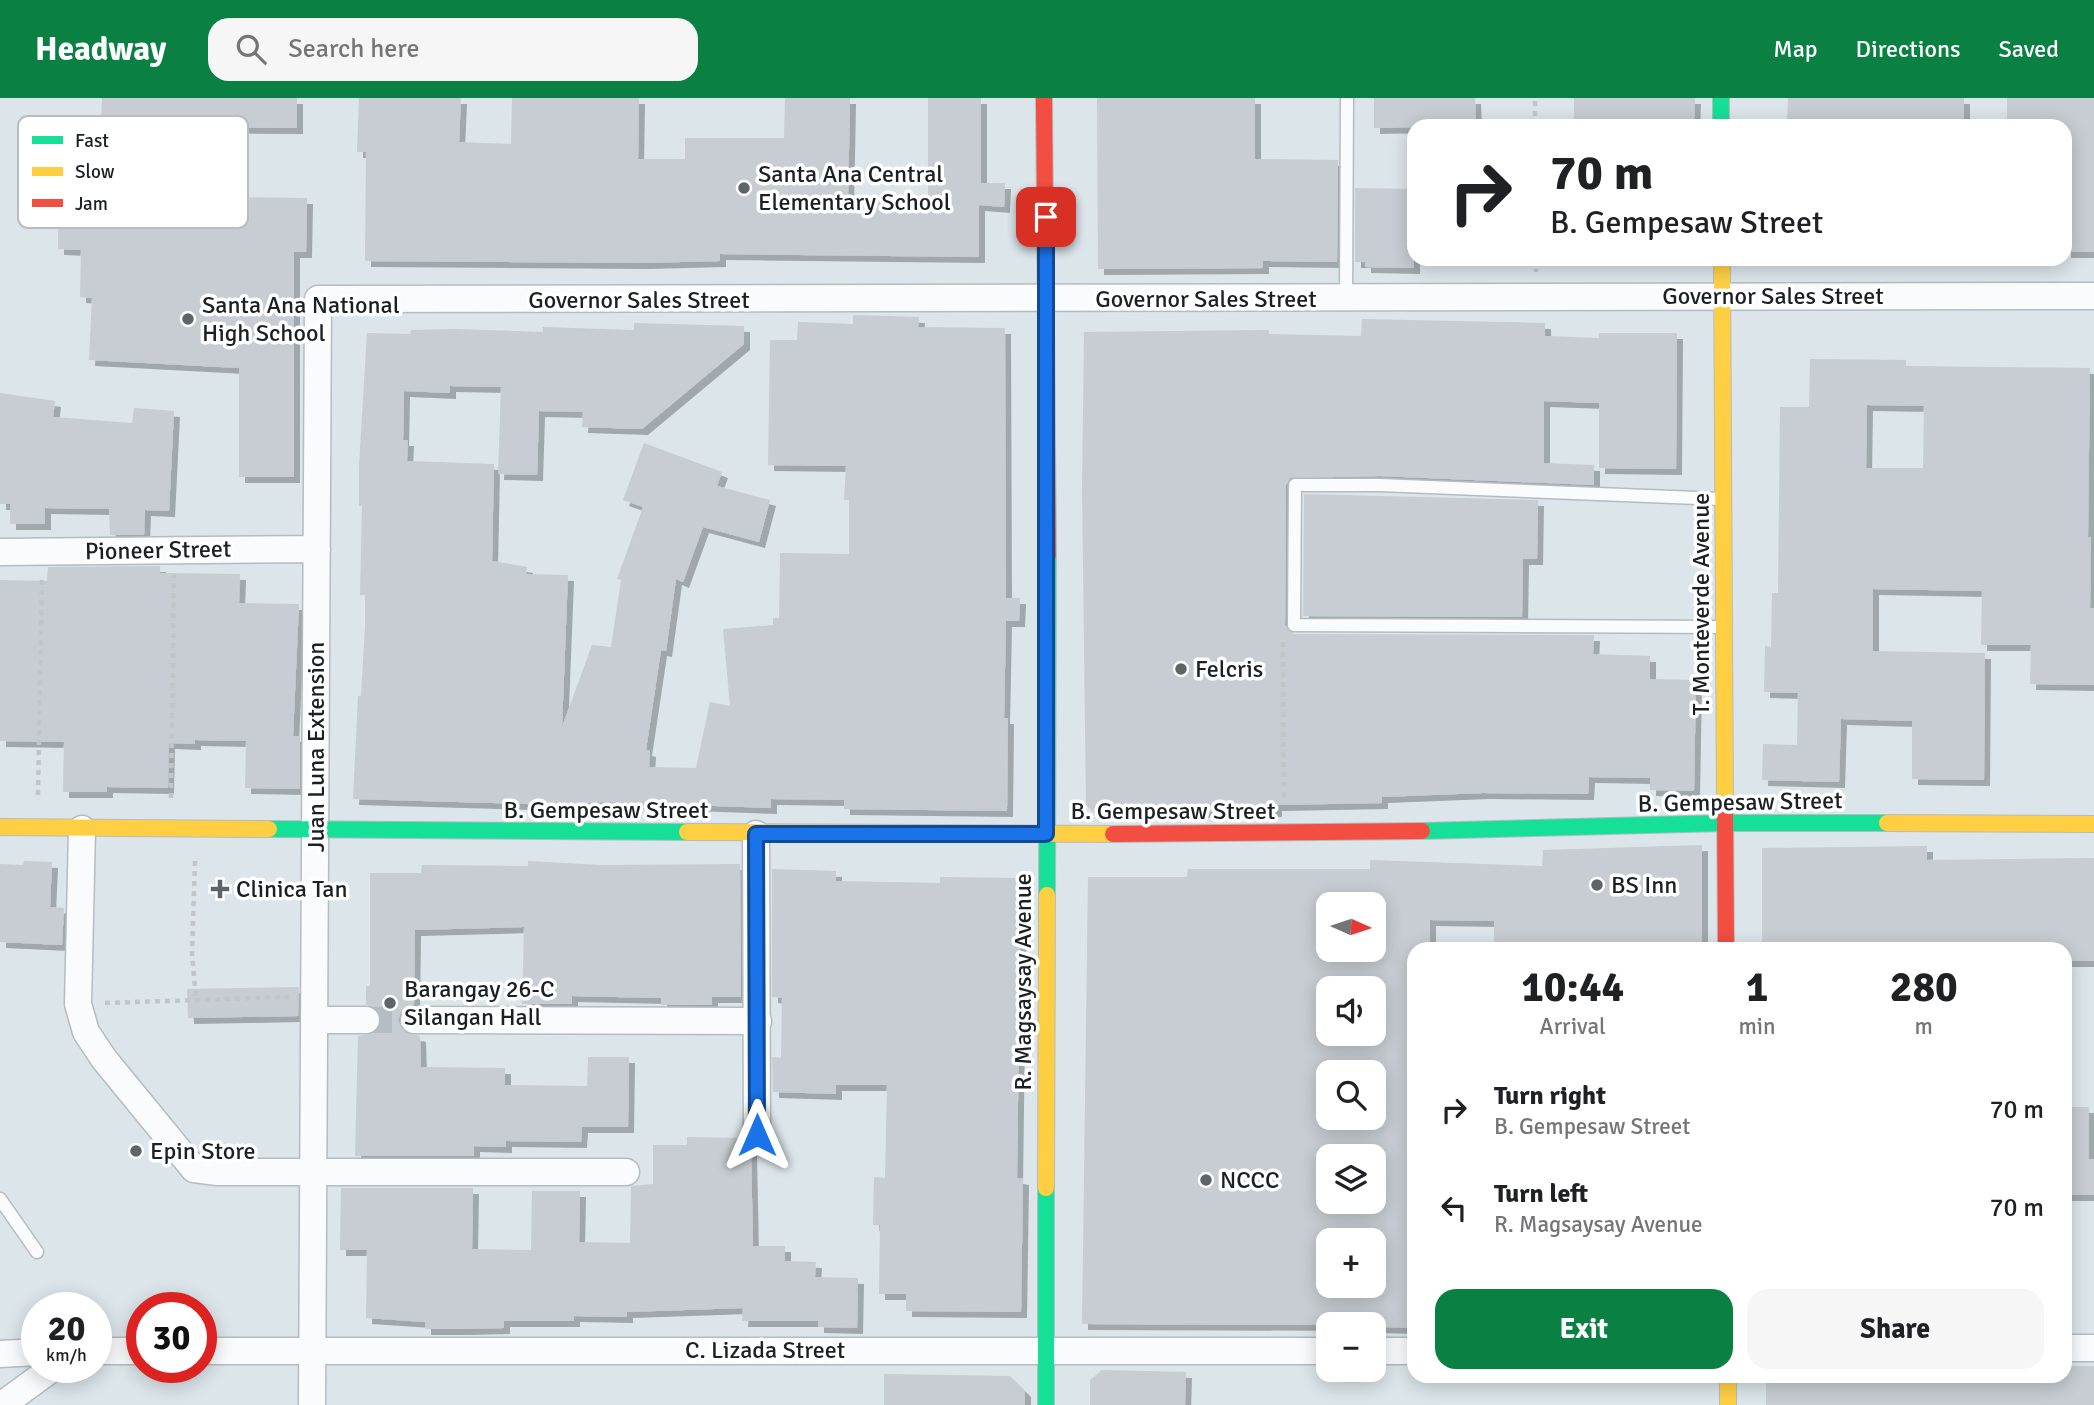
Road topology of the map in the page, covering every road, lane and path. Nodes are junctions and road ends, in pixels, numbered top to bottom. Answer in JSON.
{"nodes":[{"id":1,"x":1044,"y":98,"type":"edge"},
{"id":2,"x":1347,"y":98,"type":"edge"},
{"id":3,"x":1535,"y":98,"type":"edge"},
{"id":4,"x":1721,"y":98,"type":"edge"},
{"id":5,"x":1535,"y":119,"type":"edge"},
{"id":6,"x":1721,"y":119,"type":"edge"},
{"id":7,"x":1722,"y":266,"type":"edge"},
{"id":8,"x":1722,"y":296,"type":"junction"},
{"id":9,"x":2094,"y":296,"type":"edge"},
{"id":10,"x":318,"y":299,"type":"joint"},
{"id":11,"x":1346,"y":299,"type":"junction"},
{"id":12,"x":1046,"y":300,"type":"junction"},
{"id":13,"x":1723,"y":499,"type":"junction"},
{"id":14,"x":317,"y":549,"type":"junction"},
{"id":15,"x":174,"y":550,"type":"junction"},
{"id":16,"x":43,"y":551,"type":"junction"},
{"id":17,"x":0,"y":552,"type":"edge"},
{"id":18,"x":1294,"y":625,"type":"junction"},
{"id":19,"x":1724,"y":627,"type":"junction"},
{"id":20,"x":1726,"y":823,"type":"junction"},
{"id":21,"x":2094,"y":824,"type":"edge"},
{"id":22,"x":0,"y":827,"type":"edge"},
{"id":23,"x":37,"y":828,"type":"junction"},
{"id":24,"x":82,"y":829,"type":"junction"},
{"id":25,"x":170,"y":830,"type":"junction"},
{"id":26,"x":195,"y":830,"type":"junction"},
{"id":27,"x":315,"y":832,"type":"junction"},
{"id":28,"x":1284,"y":832,"type":"junction"},
{"id":29,"x":756,"y":834,"type":"junction"},
{"id":30,"x":1046,"y":834,"type":"junction"},
{"id":31,"x":1726,"y":942,"type":"edge"},
{"id":32,"x":196,"y":1000,"type":"junction"},
{"id":33,"x":78,"y":1004,"type":"junction"},
{"id":34,"x":314,"y":1008,"type":"junction"},
{"id":35,"x":366,"y":1020,"type":"tunnel mouth"},
{"id":36,"x":414,"y":1020,"type":"tunnel mouth"},
{"id":37,"x":758,"y":1021,"type":"junction"},
{"id":38,"x":757,"y":1135,"type":"dead end"},
{"id":39,"x":626,"y":1172,"type":"dead end"},
{"id":40,"x":313,"y":1173,"type":"junction"},
{"id":41,"x":0,"y":1199,"type":"edge"},
{"id":42,"x":37,"y":1252,"type":"dead end"},
{"id":43,"x":2072,"y":1348,"type":"edge"},
{"id":44,"x":2094,"y":1348,"type":"edge"},
{"id":45,"x":1045,"y":1349,"type":"junction"},
{"id":46,"x":217,"y":1351,"type":"edge"},
{"id":47,"x":313,"y":1351,"type":"junction"},
{"id":48,"x":1316,"y":1351,"type":"edge"},
{"id":49,"x":1386,"y":1351,"type":"edge"},
{"id":50,"x":1407,"y":1351,"type":"edge"},
{"id":51,"x":21,"y":1353,"type":"edge"},
{"id":52,"x":0,"y":1354,"type":"edge"},
{"id":53,"x":32,"y":1383,"type":"edge"},
{"id":54,"x":1728,"y":1383,"type":"edge"},
{"id":55,"x":2,"y":1405,"type":"edge"},
{"id":56,"x":312,"y":1405,"type":"edge"},
{"id":57,"x":1046,"y":1405,"type":"edge"},
{"id":58,"x":1728,"y":1405,"type":"edge"}],
"edges":[{"from":1,"to":12,"type":"street","name":"R. Magsaysay Avenue"},
{"from":2,"to":11,"type":"lane"},
{"from":3,"to":5,"type":"path"},
{"from":4,"to":6,"type":"street"},
{"from":7,"to":8,"type":"street","name":"T. Monteverde Avenue"},
{"from":8,"to":9,"type":"street","name":"Governor Sales Street"},
{"from":8,"to":11,"type":"street","name":"Governor Sales Street"},
{"from":8,"to":13,"type":"street","name":"T. Monteverde Avenue"},
{"from":10,"to":12,"type":"street","name":"Governor Sales Street"},
{"from":10,"to":14,"type":"street","name":"Juan Luna Extension"},
{"from":11,"to":12,"type":"street","name":"Governor Sales Street"},
{"from":12,"to":30,"type":"street","name":"R. Magsaysay Avenue"},
{"from":13,"to":18,"type":"lane"},
{"from":13,"to":19,"type":"street","name":"T. Monteverde Avenue"},
{"from":14,"to":15,"type":"street","name":"Pioneer Street"},
{"from":14,"to":27,"type":"street","name":"Juan Luna Extension"},
{"from":15,"to":16,"type":"street","name":"Pioneer Street"},
{"from":15,"to":25,"type":"path"},
{"from":16,"to":17,"type":"street","name":"Pioneer Street"},
{"from":16,"to":23,"type":"path"},
{"from":18,"to":19,"type":"lane"},
{"from":18,"to":28,"type":"path"},
{"from":19,"to":20,"type":"street","name":"T. Monteverde Avenue"},
{"from":20,"to":21,"type":"street","name":"B. Gempesaw Street"},
{"from":20,"to":28,"type":"street","name":"B. Gempesaw Street"},
{"from":20,"to":31,"type":"street","name":"T. Monteverde Avenue"},
{"from":22,"to":23,"type":"street","name":"B. Gempesaw Street"},
{"from":23,"to":24,"type":"street","name":"B. Gempesaw Street"},
{"from":24,"to":25,"type":"street","name":"B. Gempesaw Street"},
{"from":24,"to":33,"type":"street"},
{"from":25,"to":26,"type":"street","name":"B. Gempesaw Street"},
{"from":26,"to":27,"type":"street","name":"B. Gempesaw Street"},
{"from":26,"to":32,"type":"path"},
{"from":27,"to":29,"type":"street","name":"B. Gempesaw Street"},
{"from":27,"to":34,"type":"street","name":"Juan Luna Extension"},
{"from":28,"to":30,"type":"street","name":"B. Gempesaw Street"},
{"from":29,"to":30,"type":"street","name":"B. Gempesaw Street"},
{"from":29,"to":37,"type":"street"},
{"from":30,"to":45,"type":"street","name":"R. Magsaysay Avenue"},
{"from":32,"to":33,"type":"path"},
{"from":32,"to":34,"type":"path"},
{"from":33,"to":40,"type":"street"},
{"from":34,"to":35,"type":"street"},
{"from":34,"to":40,"type":"street","name":"Juan Luna Extension"},
{"from":36,"to":37,"type":"street"},
{"from":37,"to":38,"type":"street"},
{"from":39,"to":40,"type":"street"},
{"from":40,"to":47,"type":"street","name":"Juan Luna Extension"},
{"from":41,"to":42,"type":"lane"},
{"from":43,"to":44,"type":"street"},
{"from":45,"to":47,"type":"street","name":"C. Lizada Street"},
{"from":45,"to":48,"type":"street","name":"C. Lizada Street"},
{"from":45,"to":57,"type":"street","name":"R. Magsaysay Avenue"},
{"from":46,"to":47,"type":"street","name":"C. Lizada Street"},
{"from":47,"to":56,"type":"street","name":"Juan Luna Extension"},
{"from":49,"to":50,"type":"street"},
{"from":51,"to":52,"type":"street"},
{"from":53,"to":55,"type":"street"},
{"from":54,"to":58,"type":"street"}]}
